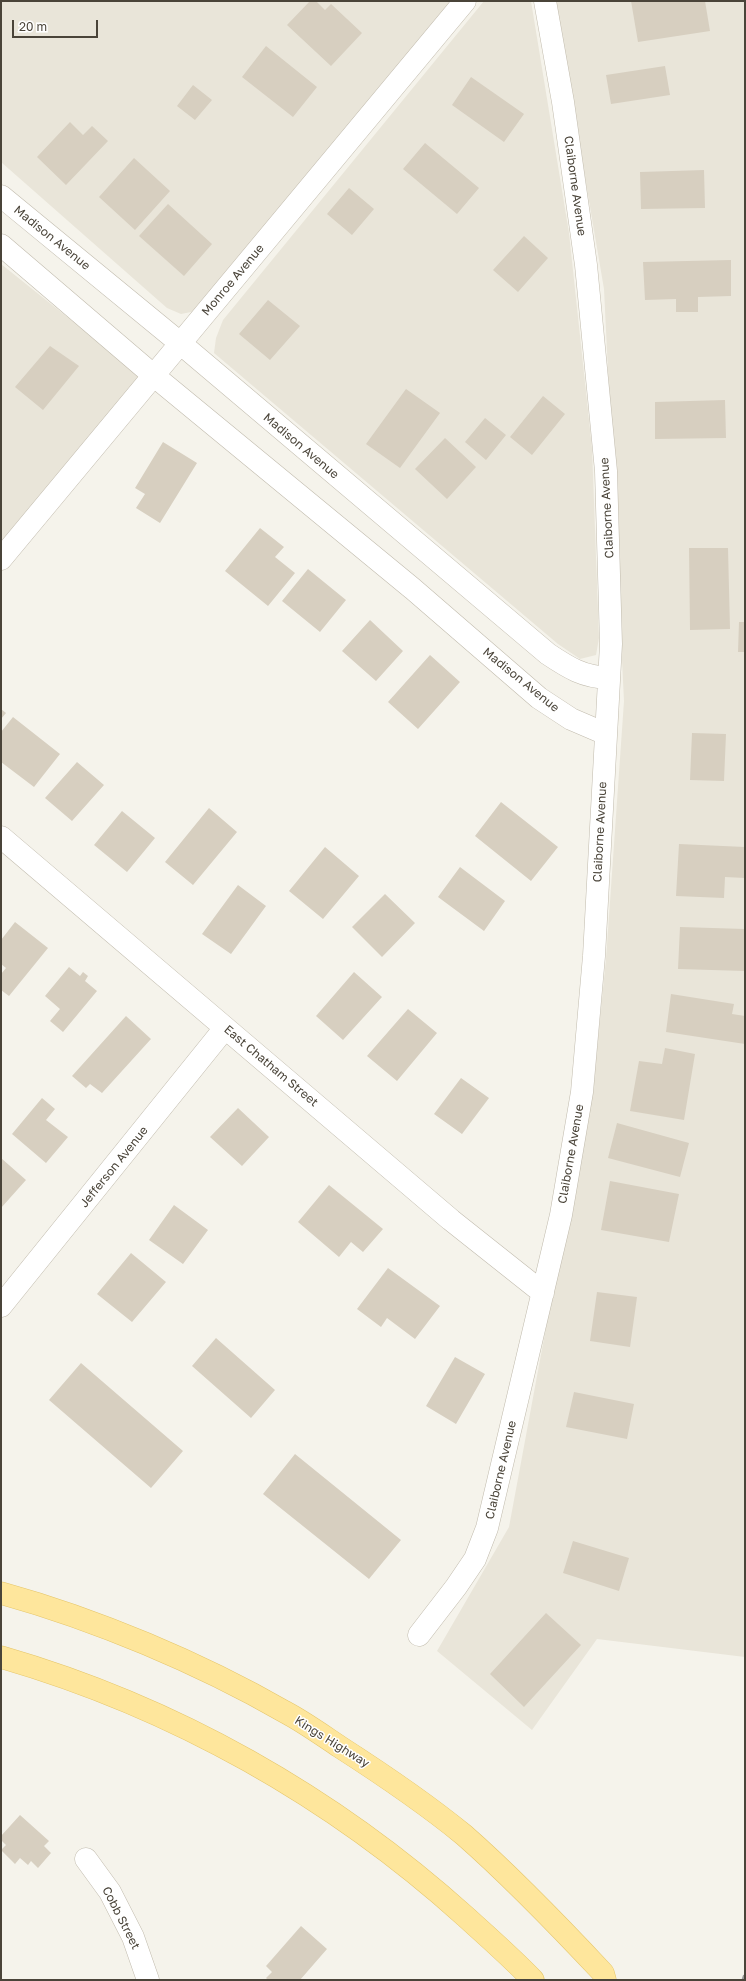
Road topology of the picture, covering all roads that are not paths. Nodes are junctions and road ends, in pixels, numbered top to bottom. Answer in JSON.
{"nodes":[{"id":1,"x":465,"y":1,"type":"edge"},
{"id":2,"x":545,"y":1,"type":"edge"},
{"id":3,"x":1,"y":196,"type":"edge"},
{"id":4,"x":1,"y":245,"type":"edge"},
{"id":5,"x":180,"y":343,"type":"junction"},
{"id":6,"x":153,"y":375,"type":"junction"},
{"id":7,"x":1,"y":559,"type":"edge"},
{"id":8,"x":609,"y":678,"type":"junction"},
{"id":9,"x":606,"y":734,"type":"junction"},
{"id":10,"x":1,"y":837,"type":"edge"},
{"id":11,"x":225,"y":1028,"type":"junction"},
{"id":12,"x":543,"y":1293,"type":"junction"},
{"id":13,"x":1,"y":1306,"type":"edge"},
{"id":14,"x":1,"y":1593,"type":"edge"},
{"id":15,"x":419,"y":1635,"type":"dead end"},
{"id":16,"x":1,"y":1657,"type":"edge"},
{"id":17,"x":86,"y":1859,"type":"dead end"},
{"id":18,"x":148,"y":1980,"type":"edge"},
{"id":19,"x":533,"y":1980,"type":"edge"},
{"id":20,"x":605,"y":1980,"type":"edge"}],
"edges":[{"from":1,"to":5,"type":"street","name":"Monroe Avenue"},
{"from":2,"to":8,"type":"street","name":"Claiborne Avenue"},
{"from":3,"to":5,"type":"street","name":"Madison Avenue"},
{"from":4,"to":6,"type":"street","name":"Madison Avenue"},
{"from":5,"to":6,"type":"street","name":"Monroe Avenue"},
{"from":5,"to":8,"type":"street","name":"Madison Avenue"},
{"from":6,"to":7,"type":"street","name":"Monroe Avenue"},
{"from":6,"to":9,"type":"street","name":"Madison Avenue"},
{"from":8,"to":9,"type":"street","name":"Claiborne Avenue"},
{"from":9,"to":12,"type":"street","name":"Claiborne Avenue"},
{"from":10,"to":11,"type":"street","name":"East Chatham Street"},
{"from":11,"to":12,"type":"street","name":"East Chatham Street"},
{"from":11,"to":13,"type":"street","name":"Jefferson Avenue"},
{"from":12,"to":15,"type":"street","name":"Claiborne Avenue"},
{"from":14,"to":20,"type":"main road","name":"Kings Highway"},
{"from":16,"to":19,"type":"main road"},
{"from":17,"to":18,"type":"street","name":"Cobb Street"}]}
